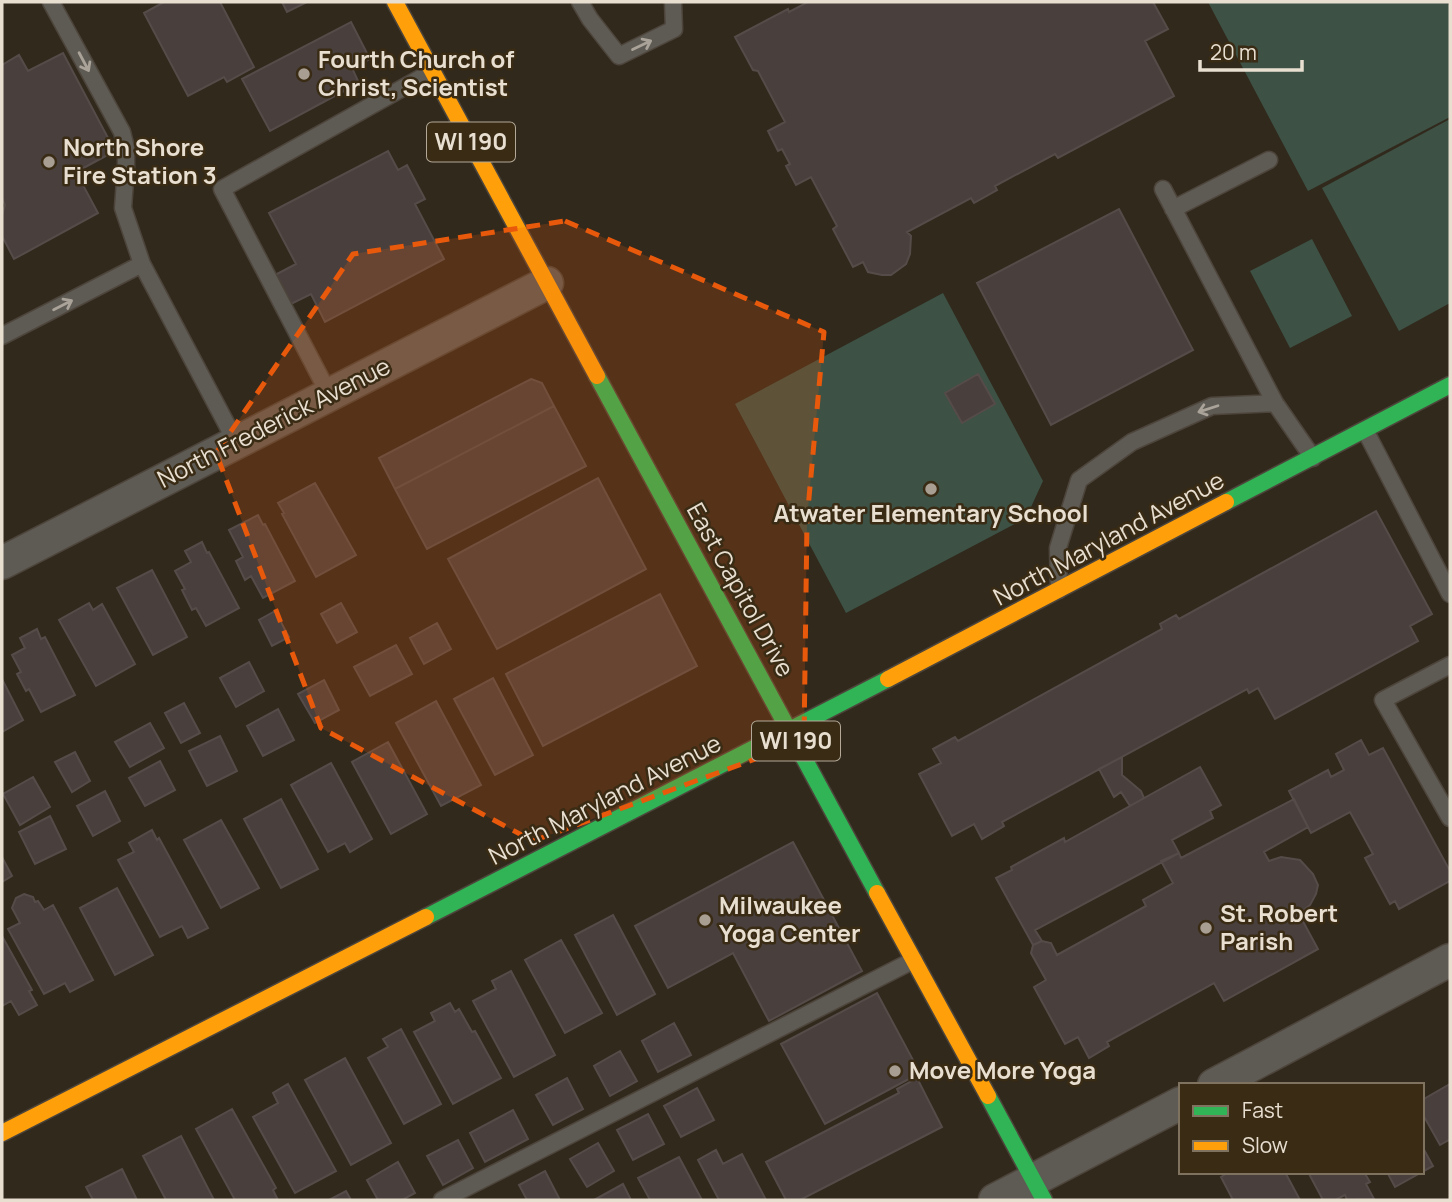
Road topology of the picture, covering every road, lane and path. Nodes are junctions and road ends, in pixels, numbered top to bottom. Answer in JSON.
{"nodes":[{"id":1,"x":51,"y":2,"type":"edge"},
{"id":2,"x":395,"y":2,"type":"edge"},
{"id":3,"x":580,"y":2,"type":"edge"},
{"id":4,"x":673,"y":2,"type":"edge"},
{"id":5,"x":433,"y":71,"type":"junction"},
{"id":6,"x":1269,"y":160,"type":"dead end"},
{"id":7,"x":1163,"y":189,"type":"dead end"},
{"id":8,"x":1173,"y":209,"type":"junction"},
{"id":9,"x":142,"y":264,"type":"junction"},
{"id":10,"x":547,"y":283,"type":"junction"},
{"id":11,"x":2,"y":336,"type":"edge"},
{"id":12,"x":1450,"y":385,"type":"edge"},
{"id":13,"x":329,"y":394,"type":"junction"},
{"id":14,"x":1275,"y":403,"type":"junction"},
{"id":15,"x":1365,"y":430,"type":"junction"},
{"id":16,"x":236,"y":442,"type":"junction"},
{"id":17,"x":1313,"y":458,"type":"junction"},
{"id":18,"x":2,"y":563,"type":"edge"},
{"id":19,"x":1059,"y":590,"type":"junction"},
{"id":20,"x":1450,"y":594,"type":"edge"},
{"id":21,"x":1450,"y":664,"type":"edge"},
{"id":22,"x":790,"y":731,"type":"junction"},
{"id":23,"x":1450,"y":818,"type":"edge"},
{"id":24,"x":914,"y":960,"type":"junction"},
{"id":25,"x":1450,"y":960,"type":"edge"},
{"id":26,"x":1218,"y":1083,"type":"edge"},
{"id":27,"x":1179,"y":1103,"type":"edge"},
{"id":28,"x":2,"y":1133,"type":"edge"},
{"id":29,"x":1039,"y":1191,"type":"edge"},
{"id":30,"x":442,"y":1200,"type":"edge"},
{"id":31,"x":995,"y":1200,"type":"edge"}],
"edges":[{"from":1,"to":9,"type":"lane","one_way":true},
{"from":2,"to":5,"type":"street","name":"East Capitol Drive","number":"WI 190"},
{"from":3,"to":4,"type":"lane","one_way":true},
{"from":5,"to":10,"type":"street","name":"East Capitol Drive","number":"WI 190"},
{"from":5,"to":13,"type":"lane"},
{"from":6,"to":8,"type":"lane"},
{"from":7,"to":8,"type":"lane"},
{"from":8,"to":14,"type":"lane"},
{"from":11,"to":9,"type":"lane","one_way":true},
{"from":9,"to":16,"type":"lane"},
{"from":10,"to":13,"type":"street","name":"North Frederick Avenue"},
{"from":10,"to":22,"type":"street","name":"East Capitol Drive","number":"WI 190"},
{"from":12,"to":15,"type":"street","name":"North Maryland Avenue"},
{"from":13,"to":16,"type":"street","name":"North Frederick Avenue"},
{"from":14,"to":17,"type":"lane"},
{"from":14,"to":19,"type":"lane","one_way":true},
{"from":15,"to":17,"type":"street","name":"North Maryland Avenue"},
{"from":15,"to":20,"type":"lane"},
{"from":16,"to":18,"type":"street","name":"North Frederick Avenue"},
{"from":17,"to":19,"type":"street","name":"North Maryland Avenue"},
{"from":19,"to":22,"type":"street","name":"North Maryland Avenue"},
{"from":21,"to":23,"type":"lane"},
{"from":22,"to":24,"type":"street","name":"East Capitol Drive","number":"WI 190"},
{"from":22,"to":28,"type":"street","name":"North Maryland Avenue"},
{"from":24,"to":29,"type":"street","name":"East Capitol Drive","number":"WI 190"},
{"from":24,"to":30,"type":"lane"},
{"from":25,"to":26,"type":"street"},
{"from":27,"to":29,"type":"street"},
{"from":29,"to":31,"type":"street"}]}
